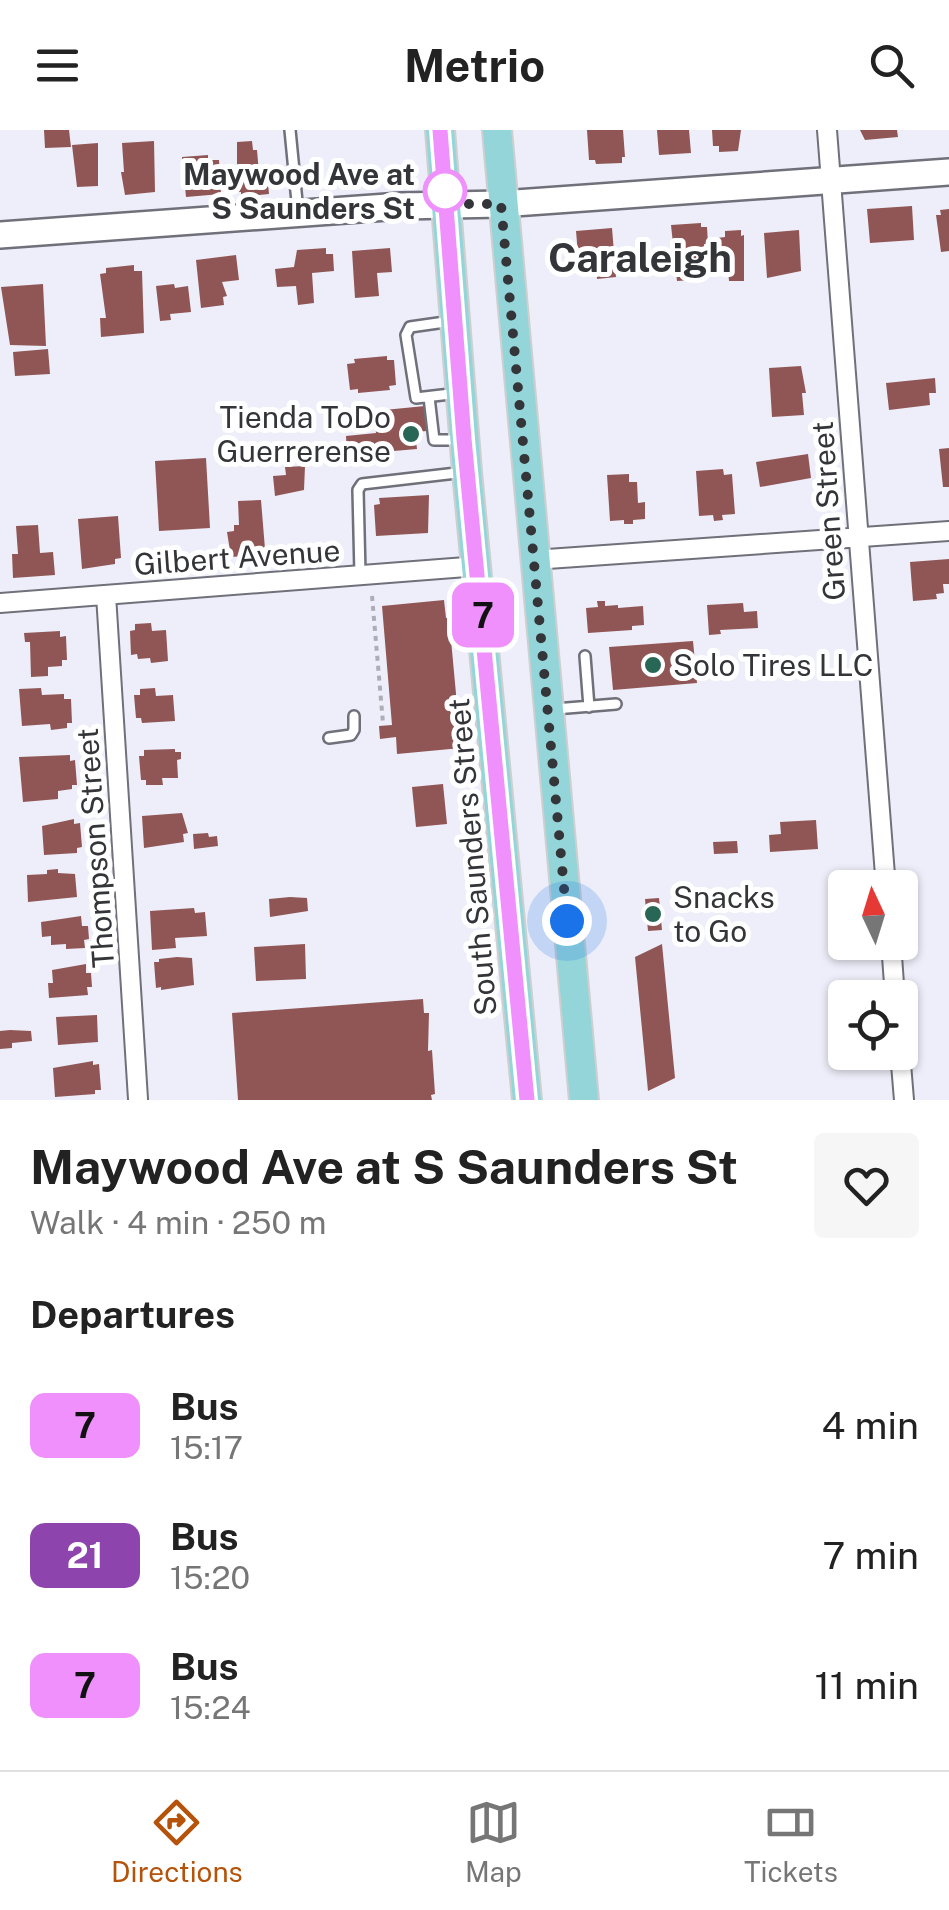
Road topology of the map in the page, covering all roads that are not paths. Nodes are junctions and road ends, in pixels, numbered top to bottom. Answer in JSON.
{"nodes":[{"id":1,"x":290,"y":130,"type":"edge"},
{"id":2,"x":300,"y":130,"type":"edge"},
{"id":3,"x":440,"y":130,"type":"edge"},
{"id":4,"x":496,"y":130,"type":"edge"},
{"id":5,"x":827,"y":130,"type":"edge"},
{"id":6,"x":949,"y":172,"type":"edge"},
{"id":7,"x":831,"y":182,"type":"junction"},
{"id":8,"x":446,"y":204,"type":"junction"},
{"id":9,"x":501,"y":204,"type":"junction"},
{"id":10,"x":298,"y":213,"type":"junction"},
{"id":11,"x":0,"y":235,"type":"edge"},
{"id":12,"x":455,"y":321,"type":"junction"},
{"id":13,"x":461,"y":393,"type":"junction"},
{"id":14,"x":429,"y":397,"type":"junction"},
{"id":15,"x":464,"y":439,"type":"junction"},
{"id":16,"x":468,"y":472,"type":"junction"},
{"id":17,"x":949,"y":531,"type":"edge"},
{"id":18,"x":858,"y":538,"type":"junction"},
{"id":19,"x":534,"y":560,"type":"junction"},
{"id":20,"x":478,"y":566,"type":"junction"},
{"id":21,"x":360,"y":575,"type":"junction"},
{"id":22,"x":106,"y":595,"type":"junction"},
{"id":23,"x":0,"y":602,"type":"edge"},
{"id":24,"x":585,"y":656,"type":"dead end"},
{"id":25,"x":616,"y":704,"type":"dead end"},
{"id":26,"x":590,"y":707,"type":"junction"},
{"id":27,"x":547,"y":710,"type":"junction"},
{"id":28,"x":354,"y":716,"type":"dead end"},
{"id":29,"x":329,"y":738,"type":"dead end"},
{"id":30,"x":885,"y":870,"type":"edge"},
{"id":31,"x":902,"y":1070,"type":"edge"},
{"id":32,"x":138,"y":1098,"type":"edge"},
{"id":33,"x":527,"y":1100,"type":"edge"},
{"id":34,"x":584,"y":1100,"type":"edge"},
{"id":35,"x":904,"y":1100,"type":"edge"}],
"edges":[{"from":1,"to":2,"type":"lane"},
{"from":1,"to":10,"type":"lane"},
{"from":3,"to":8,"type":"main road","name":"South Saunders Street"},
{"from":4,"to":9,"type":"main road"},
{"from":5,"to":7,"type":"street","name":"Green Street"},
{"from":6,"to":7,"type":"main road"},
{"from":7,"to":9,"type":"main road"},
{"from":7,"to":18,"type":"street","name":"Green Street"},
{"from":8,"to":9,"type":"main road"},
{"from":8,"to":10,"type":"main road"},
{"from":8,"to":12,"type":"main road","name":"South Saunders Street"},
{"from":9,"to":19,"type":"main road"},
{"from":10,"to":11,"type":"main road"},
{"from":12,"to":13,"type":"main road","name":"South Saunders Street"},
{"from":12,"to":14,"type":"lane"},
{"from":13,"to":14,"type":"lane"},
{"from":13,"to":15,"type":"main road","name":"South Saunders Street"},
{"from":14,"to":15,"type":"lane"},
{"from":15,"to":16,"type":"main road","name":"South Saunders Street"},
{"from":16,"to":20,"type":"main road","name":"South Saunders Street"},
{"from":16,"to":21,"type":"lane"},
{"from":17,"to":18,"type":"street"},
{"from":18,"to":19,"type":"street"},
{"from":18,"to":30,"type":"street","name":"Green Street"},
{"from":19,"to":27,"type":"main road"},
{"from":20,"to":21,"type":"street","name":"Gilbert Avenue"},
{"from":20,"to":33,"type":"main road","name":"South Saunders Street"},
{"from":21,"to":22,"type":"street","name":"Gilbert Avenue"},
{"from":22,"to":23,"type":"street","name":"Gilbert Avenue"},
{"from":22,"to":32,"type":"street","name":"Thompson Street"},
{"from":24,"to":26,"type":"lane"},
{"from":25,"to":26,"type":"lane"},
{"from":26,"to":27,"type":"lane"},
{"from":27,"to":34,"type":"main road"},
{"from":28,"to":29,"type":"lane"},
{"from":31,"to":35,"type":"street"}]}
